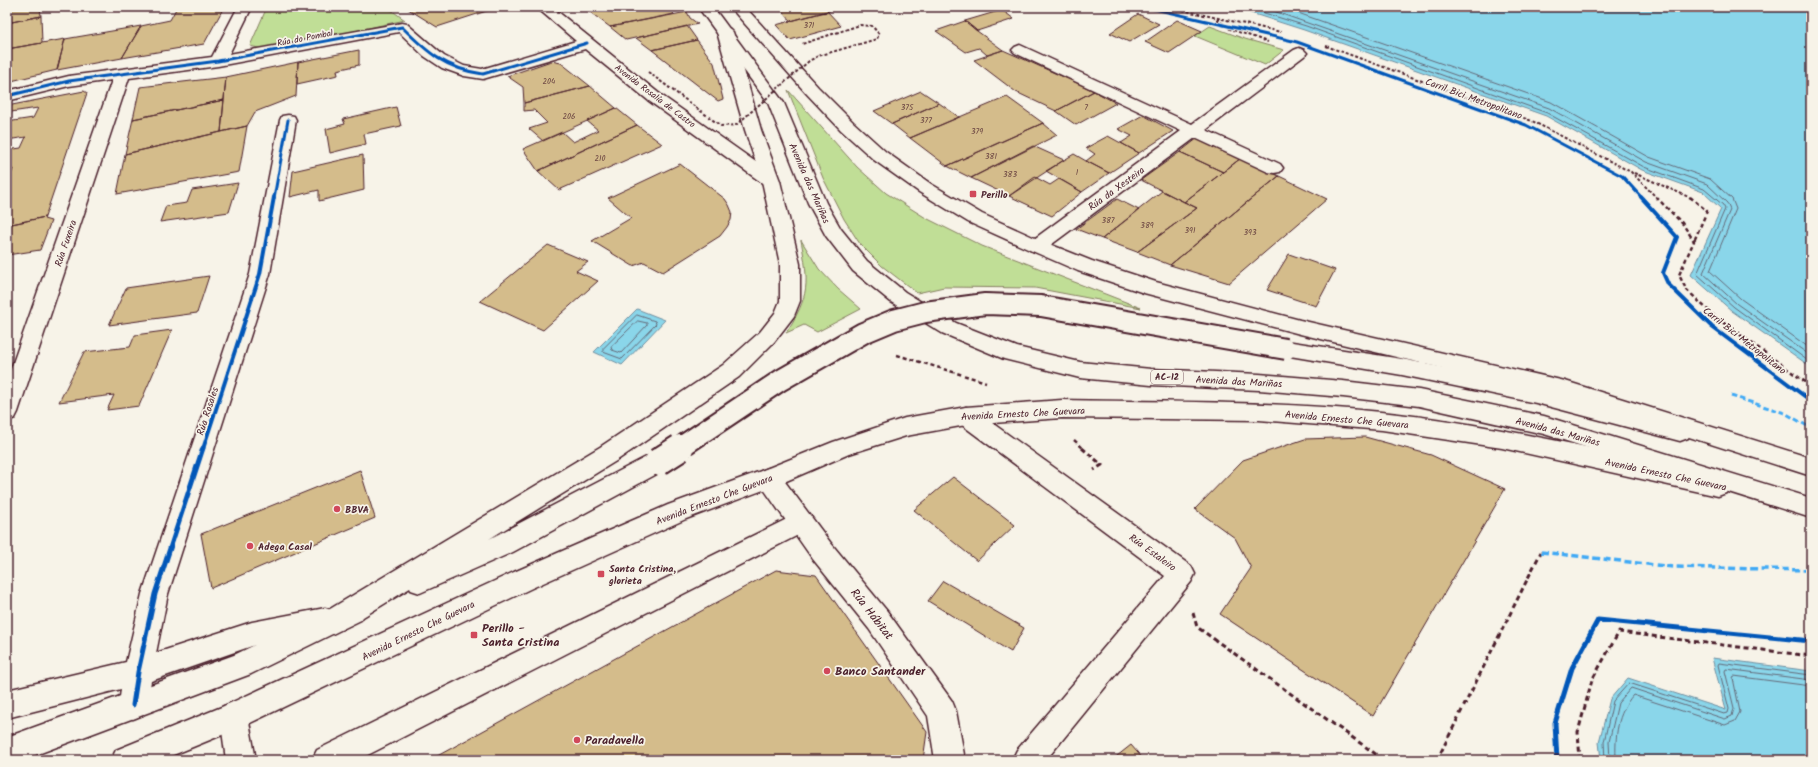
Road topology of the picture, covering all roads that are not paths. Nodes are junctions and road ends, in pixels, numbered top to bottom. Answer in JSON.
{"nodes":[{"id":1,"x":245,"y":7,"type":"edge"},
{"id":2,"x":543,"y":7,"type":"edge"},
{"id":3,"x":705,"y":7,"type":"edge"},
{"id":4,"x":737,"y":7,"type":"edge"},
{"id":5,"x":725,"y":32,"type":"junction"},
{"id":6,"x":587,"y":43,"type":"junction"},
{"id":7,"x":1020,"y":50,"type":"dead end"},
{"id":8,"x":1299,"y":53,"type":"road end"},
{"id":9,"x":218,"y":61,"type":"junction"},
{"id":10,"x":122,"y":74,"type":"junction"},
{"id":11,"x":7,"y":96,"type":"edge"},
{"id":12,"x":288,"y":120,"type":"dead end"},
{"id":13,"x":1194,"y":130,"type":"junction"},
{"id":14,"x":1274,"y":168,"type":"dead end"},
{"id":15,"x":771,"y":181,"type":"junction"},
{"id":16,"x":1037,"y":246,"type":"junction"},
{"id":17,"x":7,"y":412,"type":"edge"},
{"id":18,"x":966,"y":416,"type":"junction"},
{"id":19,"x":1786,"y":459,"type":"junction"},
{"id":20,"x":1811,"y":467,"type":"edge"},
{"id":21,"x":769,"y":478,"type":"junction"},
{"id":22,"x":1801,"y":504,"type":"edge"},
{"id":23,"x":801,"y":522,"type":"junction"},
{"id":24,"x":340,"y":618,"type":"junction"},
{"id":25,"x":138,"y":672,"type":"junction"},
{"id":26,"x":7,"y":704,"type":"edge"},
{"id":27,"x":133,"y":705,"type":"junction"},
{"id":28,"x":234,"y":716,"type":"junction"},
{"id":29,"x":7,"y":751,"type":"edge"},
{"id":30,"x":126,"y":760,"type":"edge"},
{"id":31,"x":241,"y":760,"type":"edge"},
{"id":32,"x":328,"y":760,"type":"edge"},
{"id":33,"x":950,"y":760,"type":"edge"},
{"id":34,"x":1027,"y":760,"type":"edge"}],
"edges":[{"from":1,"to":9,"type":"main road"},
{"from":2,"to":6,"type":"main road","name":"Avenida Rosalía de Castro"},
{"from":3,"to":5,"type":"main road","name":"Avenida das Mariñas","number":"AC-12"},
{"from":4,"to":16,"type":"main road"},
{"from":5,"to":15,"type":"main road"},
{"from":5,"to":22,"type":"main road","name":"Avenida das Mariñas","number":"AC-12"},
{"from":6,"to":9,"type":"main road","name":"Rúa do Pombal"},
{"from":6,"to":15,"type":"main road","name":"Avenida Rosalía de Castro"},
{"from":7,"to":13,"type":"main road"},
{"from":8,"to":13,"type":"main road","name":"Rúa da Xesteira"},
{"from":9,"to":10,"type":"main road","name":"Rúa do Pombal"},
{"from":10,"to":11,"type":"main road","name":"Rúa do Pombal"},
{"from":10,"to":17,"type":"main road","name":"Rúa Fuxeira"},
{"from":12,"to":25,"type":"main road","name":"Rúa Rosales"},
{"from":13,"to":14,"type":"main road"},
{"from":13,"to":16,"type":"main road","name":"Rúa da Xesteira"},
{"from":15,"to":24,"type":"main road"},
{"from":16,"to":19,"type":"main road"},
{"from":18,"to":21,"type":"main road","name":"Avenida Ernesto Che Guevara"},
{"from":18,"to":22,"type":"main road","name":"Avenida Ernesto Che Guevara"},
{"from":18,"to":34,"type":"main road","name":"Rúa Estaleiro"},
{"from":19,"to":20,"type":"main road"},
{"from":19,"to":24,"type":"main road","bridge":true},
{"from":21,"to":23,"type":"main road","name":"Rúa Hábitat"},
{"from":21,"to":28,"type":"main road","name":"Avenida Ernesto Che Guevara"},
{"from":23,"to":32,"type":"main road"},
{"from":23,"to":33,"type":"main road","name":"Rúa Hábitat"},
{"from":24,"to":25,"type":"main road"},
{"from":24,"to":27,"type":"main road"},
{"from":25,"to":26,"type":"main road"},
{"from":25,"to":27,"type":"main road","name":"Rúa Rosales"},
{"from":27,"to":29,"type":"main road"},
{"from":28,"to":30,"type":"main road","name":"Avenida Ernesto Che Guevara"},
{"from":28,"to":31,"type":"main road"}]}
